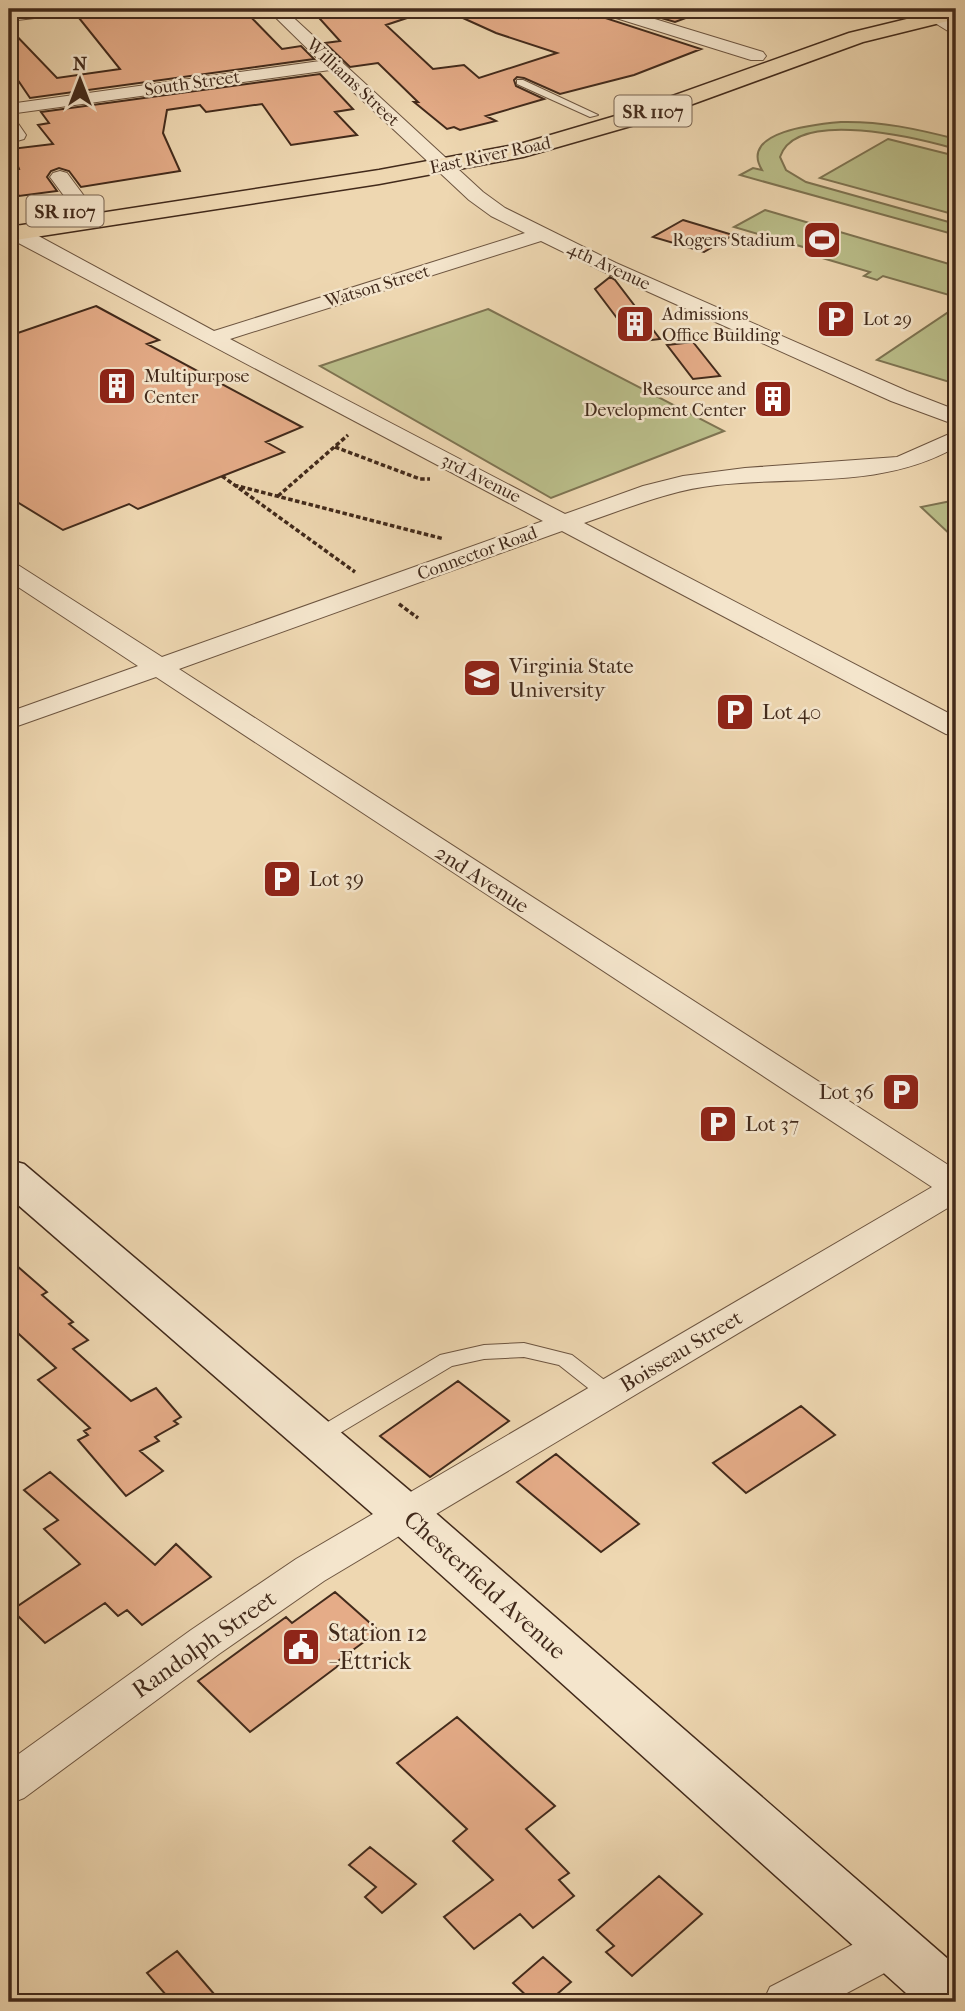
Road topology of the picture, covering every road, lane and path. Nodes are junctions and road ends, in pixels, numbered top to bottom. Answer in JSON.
{"nodes":[{"id":1,"x":68,"y":9,"type":"edge"},
{"id":2,"x":275,"y":9,"type":"edge"},
{"id":3,"x":606,"y":9,"type":"edge"},
{"id":4,"x":915,"y":9,"type":"edge"},
{"id":5,"x":9,"y":16,"type":"edge"},
{"id":6,"x":951,"y":17,"type":"edge"},
{"id":7,"x":757,"y":56,"type":"junction"},
{"id":8,"x":334,"y":64,"type":"junction"},
{"id":9,"x":520,"y":82,"type":"dead end"},
{"id":10,"x":9,"y":109,"type":"edge"},
{"id":11,"x":593,"y":115,"type":"junction"},
{"id":12,"x":438,"y":160,"type":"junction"},
{"id":13,"x":60,"y":177,"type":"dead end"},
{"id":14,"x":83,"y":208,"type":"junction"},
{"id":15,"x":10,"y":228,"type":"edge"},
{"id":16,"x":542,"y":234,"type":"junction"},
{"id":17,"x":212,"y":338,"type":"junction"},
{"id":18,"x":956,"y":418,"type":"edge"},
{"id":19,"x":350,"y":433,"type":"dead end"},
{"id":20,"x":956,"y":439,"type":"edge"},
{"id":21,"x":335,"y":447,"type":"junction"},
{"id":22,"x":374,"y":455,"type":"dead end"},
{"id":23,"x":366,"y":458,"type":"junction"},
{"id":24,"x":222,"y":476,"type":"dead end"},
{"id":25,"x":441,"y":480,"type":"dead end"},
{"id":26,"x":234,"y":485,"type":"junction"},
{"id":27,"x":278,"y":496,"type":"junction"},
{"id":28,"x":565,"y":521,"type":"junction"},
{"id":29,"x":444,"y":540,"type":"dead end"},
{"id":30,"x":9,"y":570,"type":"edge"},
{"id":31,"x":366,"y":580,"type":"dead end"},
{"id":32,"x":158,"y":667,"type":"junction"},
{"id":33,"x":9,"y":721,"type":"edge"},
{"id":34,"x":956,"y":728,"type":"edge"},
{"id":35,"x":9,"y":1174,"type":"edge"},
{"id":36,"x":956,"y":1187,"type":"edge"},
{"id":37,"x":609,"y":1394,"type":"junction"},
{"id":38,"x":316,"y":1438,"type":"junction"},
{"id":39,"x":406,"y":1515,"type":"junction"},
{"id":40,"x":9,"y":1785,"type":"edge"},
{"id":41,"x":891,"y":1945,"type":"junction"},
{"id":42,"x":786,"y":2002,"type":"edge"},
{"id":43,"x":956,"y":2002,"type":"edge"}],
"edges":[{"from":1,"to":5,"type":"street"},
{"from":2,"to":8,"type":"street","name":"Williams Street"},
{"from":3,"to":7,"type":"street"},
{"from":4,"to":7,"type":"main road","name":"East River Road","number":"SR 1107"},
{"from":6,"to":12,"type":"main road","name":"East River Road","number":"SR 1107"},
{"from":7,"to":11,"type":"main road","name":"East River Road","number":"SR 1107"},
{"from":8,"to":10,"type":"street","name":"South Street"},
{"from":8,"to":12,"type":"street","name":"Williams Street"},
{"from":9,"to":11,"type":"lane"},
{"from":11,"to":12,"type":"main road","name":"East River Road","number":"SR 1107"},
{"from":12,"to":14,"type":"main road","name":"East River Road","number":"SR 1107"},
{"from":12,"to":15,"type":"main road","name":"East River Road","number":"SR 1107"},
{"from":12,"to":16,"type":"street","name":"4th Avenue"},
{"from":13,"to":14,"type":"street"},
{"from":14,"to":15,"type":"main road","name":"East River Road","number":"SR 1107"},
{"from":15,"to":17,"type":"street","name":"3rd Avenue"},
{"from":16,"to":17,"type":"street","name":"Watson Street"},
{"from":16,"to":18,"type":"street","name":"4th Avenue"},
{"from":17,"to":28,"type":"street","name":"3rd Avenue"},
{"from":19,"to":21,"type":"path"},
{"from":20,"to":28,"type":"street","name":"Connector Road"},
{"from":21,"to":23,"type":"path"},
{"from":21,"to":27,"type":"path"},
{"from":22,"to":23,"type":"path"},
{"from":23,"to":25,"type":"path"},
{"from":24,"to":26,"type":"path"},
{"from":26,"to":27,"type":"path"},
{"from":26,"to":31,"type":"path"},
{"from":27,"to":29,"type":"path"},
{"from":28,"to":32,"type":"street","name":"Connector Road"},
{"from":28,"to":34,"type":"street","name":"3rd Avenue"},
{"from":30,"to":32,"type":"street","name":"2nd Avenue"},
{"from":32,"to":33,"type":"street","name":"Connector Road"},
{"from":32,"to":36,"type":"street","name":"2nd Avenue"},
{"from":35,"to":38,"type":"main road","name":"Chesterfield Avenue"},
{"from":36,"to":37,"type":"street","name":"Boisseau Street"},
{"from":37,"to":38,"type":"lane"},
{"from":37,"to":39,"type":"street","name":"Boisseau Street"},
{"from":38,"to":39,"type":"main road","name":"Chesterfield Avenue"},
{"from":39,"to":40,"type":"street","name":"Randolph Street"},
{"from":39,"to":41,"type":"main road","name":"Chesterfield Avenue"},
{"from":41,"to":42,"type":"street"},
{"from":41,"to":43,"type":"main road","name":"Chesterfield Avenue"}]}
